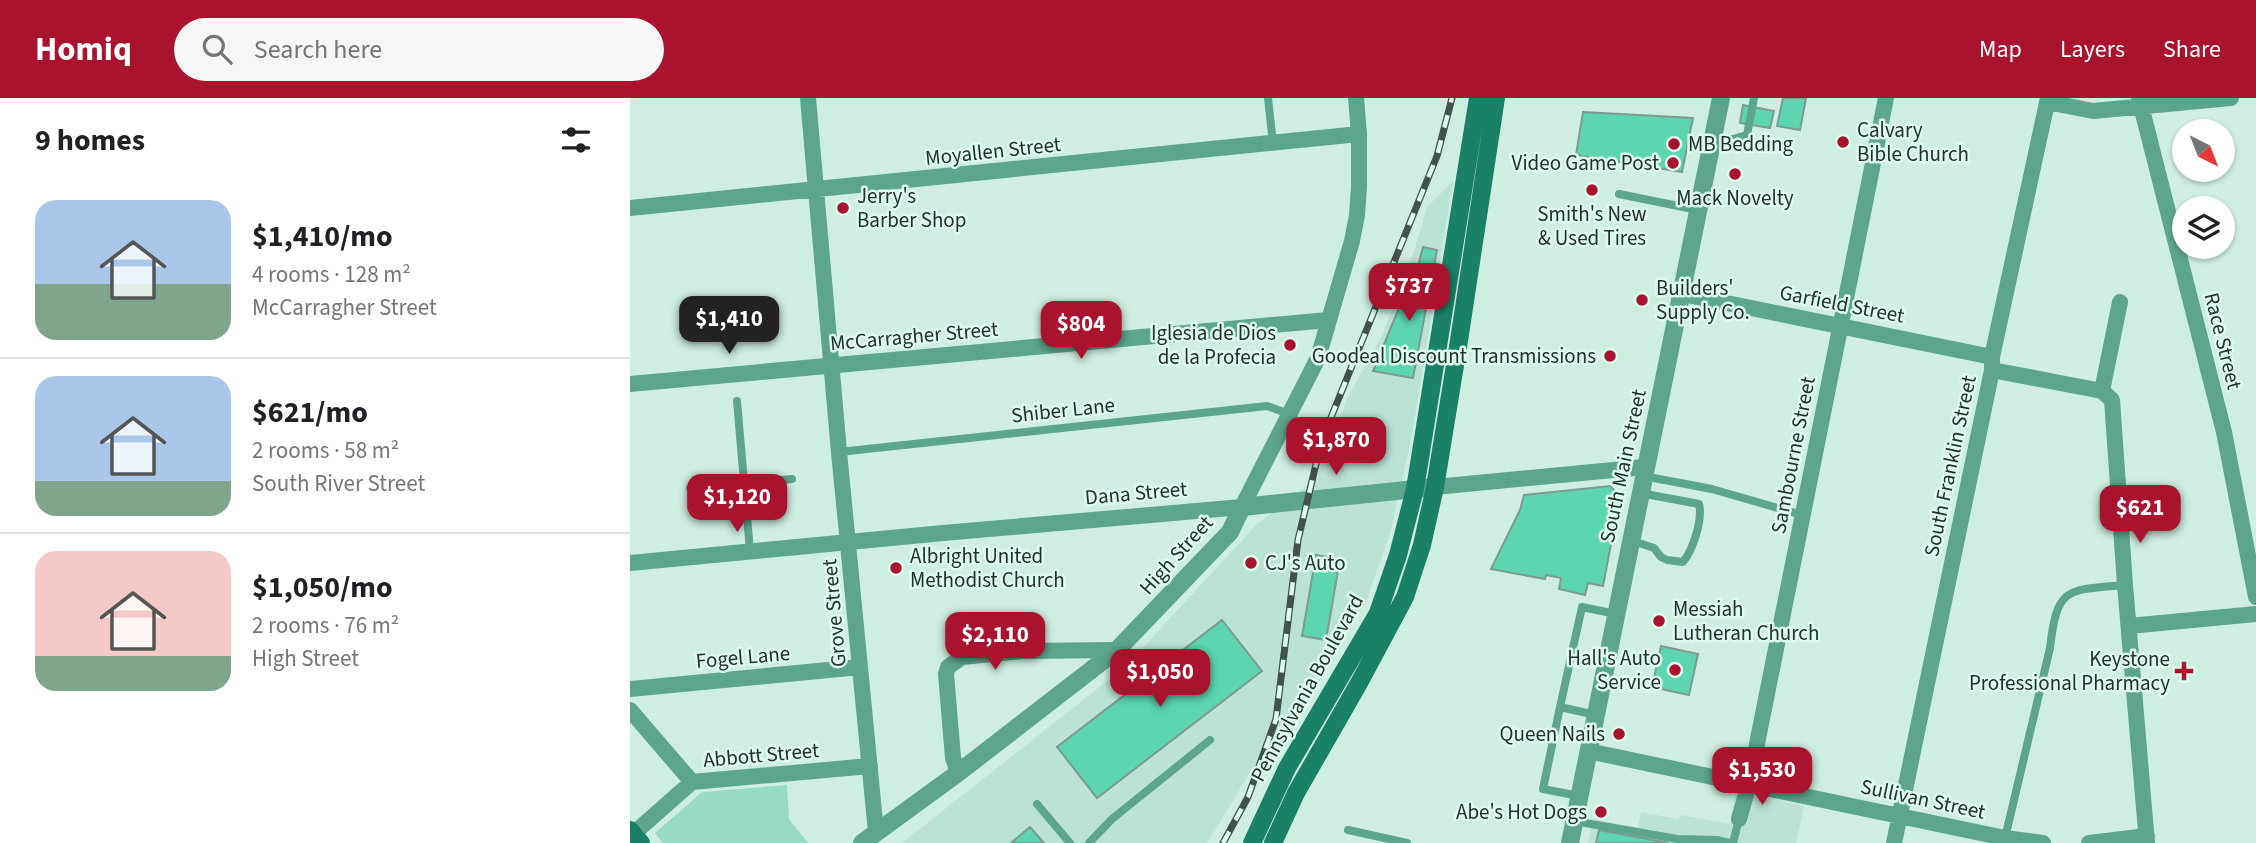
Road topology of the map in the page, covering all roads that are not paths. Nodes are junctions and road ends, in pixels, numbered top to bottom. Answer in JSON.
{"nodes":[{"id":1,"x":807,"y":98,"type":"edge"},
{"id":2,"x":1268,"y":98,"type":"edge"},
{"id":3,"x":1356,"y":98,"type":"edge"},
{"id":4,"x":1478,"y":98,"type":"edge"},
{"id":5,"x":1496,"y":98,"type":"edge"},
{"id":6,"x":1721,"y":98,"type":"edge"},
{"id":7,"x":1754,"y":98,"type":"edge"},
{"id":8,"x":1886,"y":98,"type":"edge"},
{"id":9,"x":2231,"y":98,"type":"edge"},
{"id":10,"x":2047,"y":100,"type":"edge"},
{"id":11,"x":2140,"y":102,"type":"edge"},
{"id":12,"x":1359,"y":135,"type":"junction"},
{"id":13,"x":1713,"y":139,"type":"junction"},
{"id":14,"x":1273,"y":144,"type":"junction"},
{"id":15,"x":816,"y":191,"type":"junction"},
{"id":16,"x":1619,"y":194,"type":"dead end"},
{"id":17,"x":630,"y":208,"type":"edge"},
{"id":18,"x":1698,"y":210,"type":"junction"},
{"id":19,"x":1682,"y":294,"type":"junction"},
{"id":20,"x":2120,"y":302,"type":"dead end"},
{"id":21,"x":1328,"y":320,"type":"junction"},
{"id":22,"x":1840,"y":325,"type":"junction"},
{"id":23,"x":1992,"y":364,"type":"junction"},
{"id":24,"x":831,"y":365,"type":"junction"},
{"id":25,"x":630,"y":384,"type":"edge"},
{"id":26,"x":2102,"y":391,"type":"junction"},
{"id":27,"x":737,"y":401,"type":"dead end"},
{"id":28,"x":1289,"y":414,"type":"junction"},
{"id":29,"x":839,"y":452,"type":"junction"},
{"id":30,"x":792,"y":479,"type":"dead end"},
{"id":31,"x":1643,"y":479,"type":"junction"},
{"id":32,"x":743,"y":483,"type":"junction"},
{"id":33,"x":1435,"y":487,"type":"junction"},
{"id":34,"x":690,"y":488,"type":"dead end"},
{"id":35,"x":1415,"y":489,"type":"junction"},
{"id":36,"x":1242,"y":507,"type":"junction"},
{"id":37,"x":1802,"y":515,"type":"junction"},
{"id":38,"x":1630,"y":540,"type":"junction"},
{"id":39,"x":848,"y":542,"type":"junction"},
{"id":40,"x":750,"y":552,"type":"junction"},
{"id":41,"x":630,"y":563,"type":"edge"},
{"id":42,"x":2125,"y":585,"type":"junction"},
{"id":43,"x":2256,"y":597,"type":"edge"},
{"id":44,"x":1616,"y":614,"type":"junction"},
{"id":45,"x":2256,"y":614,"type":"edge"},
{"id":46,"x":2129,"y":626,"type":"junction"},
{"id":47,"x":1117,"y":650,"type":"junction"},
{"id":48,"x":860,"y":667,"type":"junction"},
{"id":49,"x":630,"y":689,"type":"edge"},
{"id":50,"x":1560,"y":707,"type":"junction"},
{"id":51,"x":630,"y":710,"type":"edge"},
{"id":52,"x":1596,"y":715,"type":"junction"},
{"id":53,"x":1210,"y":740,"type":"dead end"},
{"id":54,"x":1588,"y":751,"type":"junction"},
{"id":55,"x":870,"y":766,"type":"junction"},
{"id":56,"x":958,"y":773,"type":"junction"},
{"id":57,"x":692,"y":782,"type":"junction"},
{"id":58,"x":1749,"y":784,"type":"junction"},
{"id":59,"x":1579,"y":796,"type":"junction"},
{"id":60,"x":1037,"y":804,"type":"dead end"},
{"id":61,"x":1900,"y":816,"type":"junction"},
{"id":62,"x":1739,"y":819,"type":"joint"},
{"id":63,"x":1574,"y":821,"type":"junction"},
{"id":64,"x":1348,"y":830,"type":"dead end"},
{"id":65,"x":876,"y":832,"type":"junction"},
{"id":66,"x":635,"y":836,"type":"edge"},
{"id":67,"x":2005,"y":838,"type":"junction"},
{"id":68,"x":2147,"y":839,"type":"edge"},
{"id":69,"x":1092,"y":842,"type":"edge"},
{"id":70,"x":862,"y":843,"type":"edge"},
{"id":71,"x":1070,"y":843,"type":"edge"},
{"id":72,"x":1252,"y":843,"type":"edge"},
{"id":73,"x":1273,"y":843,"type":"edge"},
{"id":74,"x":1407,"y":843,"type":"edge"},
{"id":75,"x":1570,"y":843,"type":"edge"},
{"id":76,"x":1731,"y":843,"type":"edge"},
{"id":77,"x":1894,"y":843,"type":"edge"},
{"id":78,"x":2043,"y":843,"type":"edge"},
{"id":79,"x":2089,"y":843,"type":"edge"}],
"edges":[{"from":1,"to":15,"type":"street","name":"Grove Street"},
{"from":2,"to":14,"type":"lane"},
{"from":3,"to":12,"type":"street","name":"High Street"},
{"from":4,"to":35,"type":"main road","name":"Pennsylvania Boulevard"},
{"from":5,"to":33,"type":"main road","name":"Pennsylvania Boulevard"},
{"from":6,"to":13,"type":"street","name":"South Main Street"},
{"from":7,"to":13,"type":"lane"},
{"from":8,"to":22,"type":"street","name":"Sambourne Street"},
{"from":9,"to":11,"type":"street"},
{"from":10,"to":11,"type":"street"},
{"from":10,"to":23,"type":"street","name":"South Franklin Street"},
{"from":11,"to":43,"type":"street","name":"Race Street"},
{"from":12,"to":14,"type":"street","name":"Moyallen Street"},
{"from":12,"to":21,"type":"street","name":"High Street"},
{"from":13,"to":18,"type":"street","name":"South Main Street"},
{"from":14,"to":15,"type":"street","name":"Moyallen Street"},
{"from":15,"to":17,"type":"street","name":"Moyallen Street"},
{"from":15,"to":24,"type":"street","name":"Grove Street"},
{"from":16,"to":18,"type":"lane"},
{"from":18,"to":19,"type":"street","name":"South Main Street"},
{"from":19,"to":22,"type":"street","name":"Garfield Street"},
{"from":19,"to":31,"type":"street","name":"South Main Street"},
{"from":20,"to":26,"type":"street"},
{"from":21,"to":24,"type":"street","name":"McCarragher Street"},
{"from":21,"to":28,"type":"street","name":"High Street"},
{"from":22,"to":23,"type":"street","name":"Garfield Street"},
{"from":22,"to":37,"type":"street","name":"Sambourne Street"},
{"from":23,"to":26,"type":"street","name":"Garfield Street"},
{"from":23,"to":61,"type":"street","name":"South Franklin Street"},
{"from":24,"to":25,"type":"street","name":"McCarragher Street"},
{"from":24,"to":29,"type":"street","name":"Grove Street"},
{"from":26,"to":42,"type":"street"},
{"from":27,"to":32,"type":"lane"},
{"from":28,"to":29,"type":"lane","name":"Shiber Lane"},
{"from":28,"to":36,"type":"street","name":"High Street"},
{"from":29,"to":39,"type":"street","name":"Grove Street"},
{"from":30,"to":32,"type":"lane"},
{"from":31,"to":33,"type":"street","name":"Dana Street"},
{"from":31,"to":37,"type":"lane"},
{"from":31,"to":38,"type":"street","name":"South Main Street"},
{"from":31,"to":38,"type":"lane"},
{"from":32,"to":34,"type":"lane"},
{"from":32,"to":40,"type":"lane"},
{"from":33,"to":35,"type":"street","name":"Dana Street"},
{"from":33,"to":73,"type":"main road","name":"Pennsylvania Boulevard"},
{"from":35,"to":36,"type":"street","name":"Dana Street"},
{"from":35,"to":72,"type":"main road","name":"Pennsylvania Boulevard"},
{"from":36,"to":39,"type":"street","name":"Dana Street"},
{"from":36,"to":47,"type":"street","name":"High Street"},
{"from":37,"to":58,"type":"street","name":"Sambourne Street"},
{"from":38,"to":44,"type":"street","name":"South Main Street"},
{"from":39,"to":40,"type":"street","name":"Dana Street"},
{"from":39,"to":48,"type":"street","name":"Grove Street"},
{"from":40,"to":41,"type":"street","name":"Dana Street"},
{"from":42,"to":46,"type":"street"},
{"from":42,"to":67,"type":"lane"},
{"from":44,"to":50,"type":"lane"},
{"from":44,"to":52,"type":"street","name":"South Main Street"},
{"from":45,"to":46,"type":"street"},
{"from":46,"to":68,"type":"street"},
{"from":47,"to":56,"type":"street","name":"High Street"},
{"from":47,"to":56,"type":"street"},
{"from":48,"to":49,"type":"street","name":"Fogel Lane"},
{"from":48,"to":55,"type":"street","name":"Grove Street"},
{"from":50,"to":52,"type":"lane"},
{"from":50,"to":59,"type":"lane"},
{"from":51,"to":57,"type":"street"},
{"from":52,"to":54,"type":"street","name":"South Main Street"},
{"from":53,"to":69,"type":"lane"},
{"from":54,"to":58,"type":"street","name":"Sullivan Street"},
{"from":54,"to":59,"type":"street","name":"South Main Street"},
{"from":55,"to":57,"type":"street","name":"Abbott Street"},
{"from":55,"to":65,"type":"street","name":"Grove Street"},
{"from":56,"to":65,"type":"street","name":"High Street"},
{"from":57,"to":66,"type":"street","name":"Abbott Street"},
{"from":58,"to":61,"type":"street","name":"Sullivan Street"},
{"from":58,"to":62,"type":"street","name":"Sambourne Street"},
{"from":59,"to":63,"type":"street","name":"South Main Street"},
{"from":60,"to":71,"type":"lane"},
{"from":61,"to":67,"type":"street","name":"Sullivan Street"},
{"from":61,"to":77,"type":"street","name":"South Franklin Street"},
{"from":62,"to":76,"type":"lane"},
{"from":63,"to":75,"type":"street","name":"South Main Street"},
{"from":63,"to":76,"type":"lane"},
{"from":64,"to":74,"type":"lane"},
{"from":65,"to":70,"type":"street","name":"High Street"},
{"from":67,"to":78,"type":"street","name":"Sullivan Street"},
{"from":68,"to":79,"type":"street"}]}
